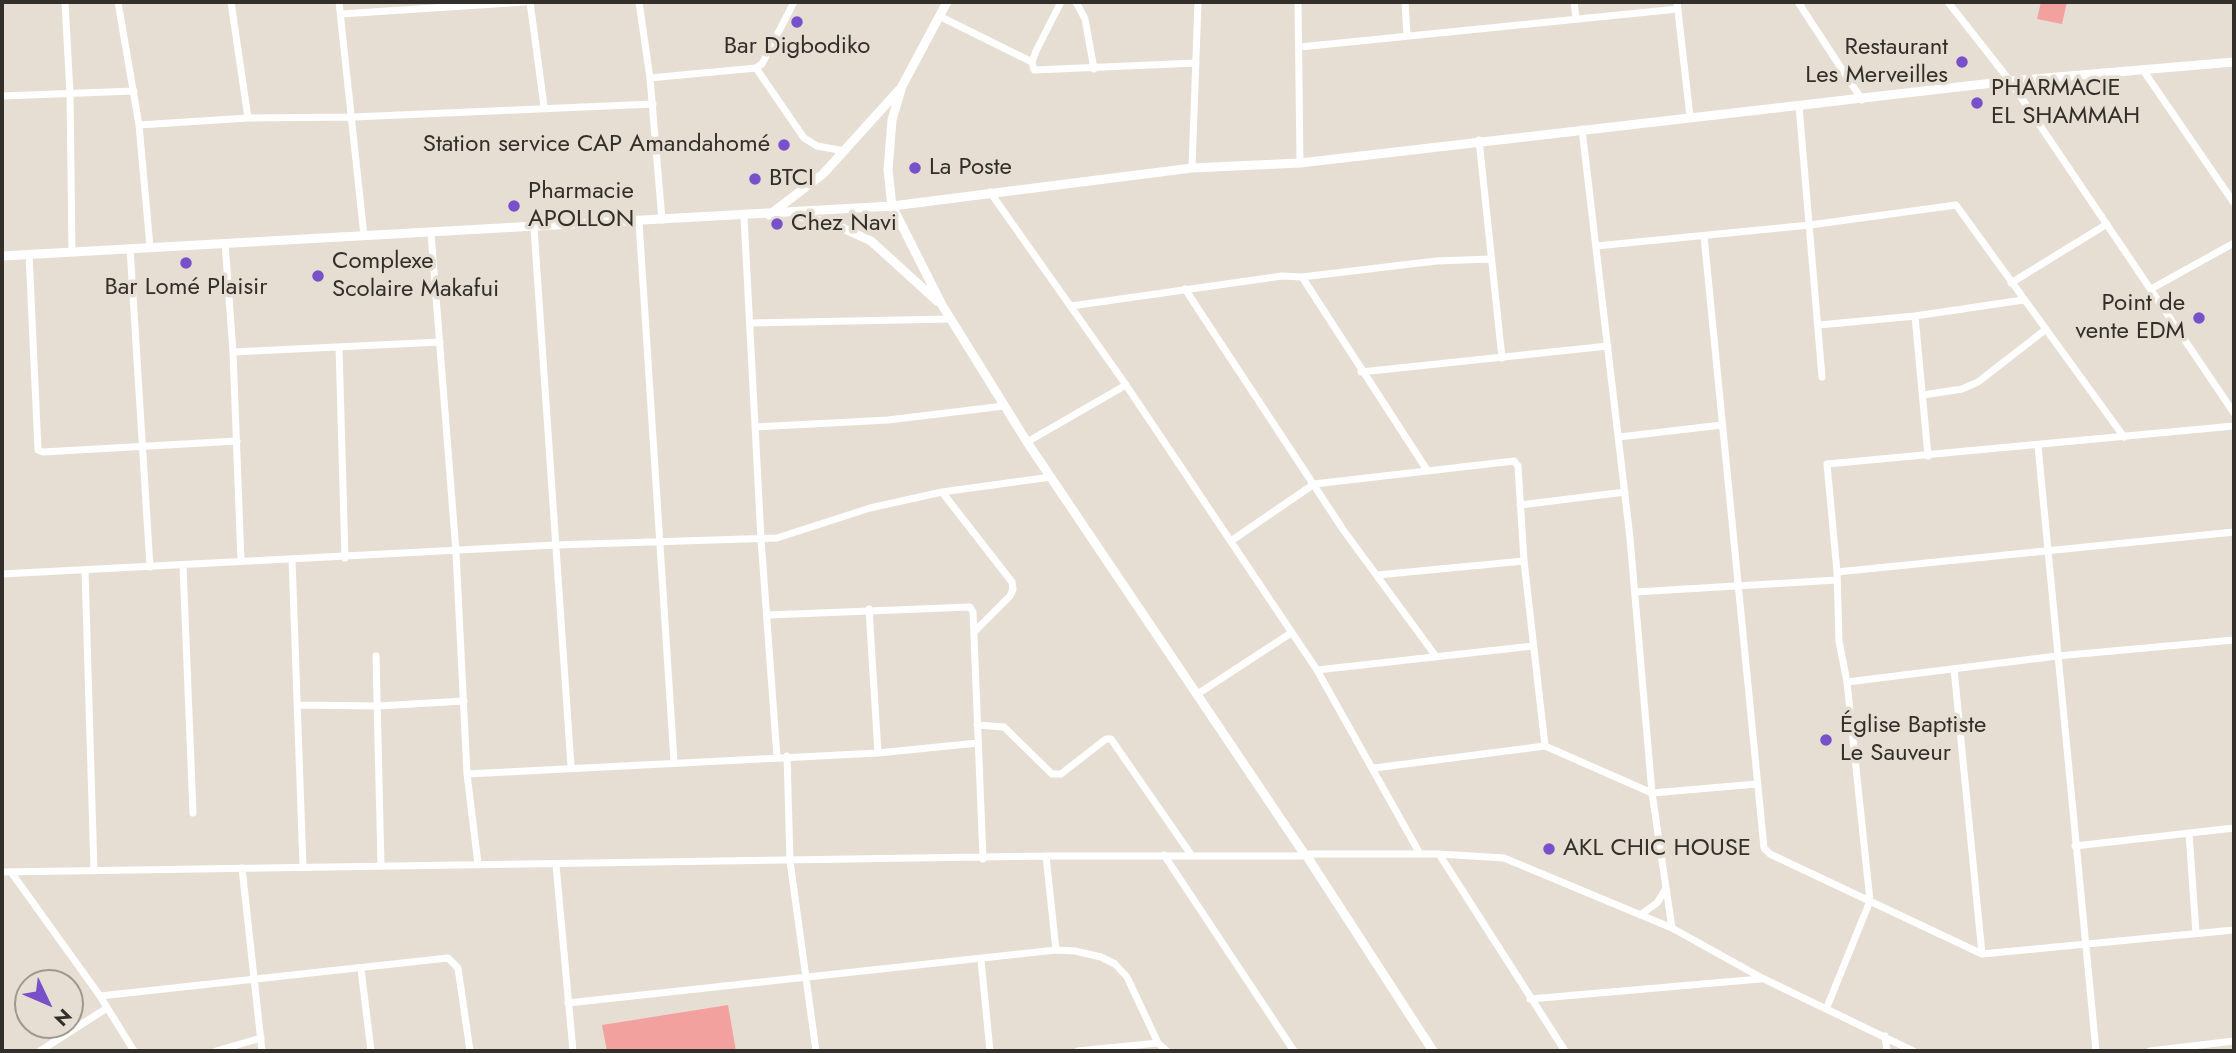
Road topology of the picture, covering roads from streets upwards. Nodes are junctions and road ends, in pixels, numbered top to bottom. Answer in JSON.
{"nodes":[{"id":1,"x":65,"y":2,"type":"edge"},
{"id":2,"x":118,"y":2,"type":"edge"},
{"id":3,"x":231,"y":2,"type":"edge"},
{"id":4,"x":339,"y":2,"type":"edge"},
{"id":5,"x":527,"y":2,"type":"edge"},
{"id":6,"x":639,"y":2,"type":"edge"},
{"id":7,"x":794,"y":2,"type":"edge"},
{"id":8,"x":947,"y":2,"type":"edge"},
{"id":9,"x":1061,"y":2,"type":"edge"},
{"id":10,"x":1076,"y":2,"type":"edge"},
{"id":11,"x":1198,"y":2,"type":"edge"},
{"id":12,"x":1298,"y":2,"type":"edge"},
{"id":13,"x":1405,"y":2,"type":"edge"},
{"id":14,"x":1574,"y":2,"type":"edge"},
{"id":15,"x":1798,"y":2,"type":"edge"},
{"id":16,"x":1948,"y":2,"type":"edge"},
{"id":17,"x":437,"y":5,"type":"edge"},
{"id":18,"x":1677,"y":5,"type":"edge"},
{"id":19,"x":341,"y":14,"type":"junction"},
{"id":20,"x":939,"y":16,"type":"junction"},
{"id":21,"x":1576,"y":18,"type":"junction"},
{"id":22,"x":1406,"y":35,"type":"junction"},
{"id":23,"x":1300,"y":47,"type":"junction"},
{"id":24,"x":1032,"y":62,"type":"junction"},
{"id":25,"x":2234,"y":62,"type":"edge"},
{"id":26,"x":1196,"y":63,"type":"junction"},
{"id":27,"x":756,"y":68,"type":"junction"},
{"id":28,"x":1094,"y":69,"type":"junction"},
{"id":29,"x":2143,"y":70,"type":"junction"},
{"id":30,"x":650,"y":78,"type":"junction"},
{"id":31,"x":2010,"y":81,"type":"junction"},
{"id":32,"x":902,"y":86,"type":"junction"},
{"id":33,"x":134,"y":91,"type":"junction"},
{"id":34,"x":71,"y":94,"type":"junction"},
{"id":35,"x":2,"y":96,"type":"edge"},
{"id":36,"x":1862,"y":100,"type":"junction"},
{"id":37,"x":653,"y":104,"type":"junction"},
{"id":38,"x":544,"y":106,"type":"junction"},
{"id":39,"x":1799,"y":106,"type":"junction"},
{"id":40,"x":354,"y":117,"type":"junction"},
{"id":41,"x":1690,"y":117,"type":"junction"},
{"id":42,"x":248,"y":118,"type":"junction"},
{"id":43,"x":139,"y":125,"type":"junction"},
{"id":44,"x":1582,"y":129,"type":"junction"},
{"id":45,"x":1479,"y":140,"type":"junction"},
{"id":46,"x":845,"y":151,"type":"junction"},
{"id":47,"x":1300,"y":163,"type":"junction"},
{"id":48,"x":1192,"y":168,"type":"junction"},
{"id":49,"x":990,"y":192,"type":"junction"},
{"id":50,"x":2234,"y":203,"type":"edge"},
{"id":51,"x":892,"y":206,"type":"junction"},
{"id":52,"x":792,"y":213,"type":"junction"},
{"id":53,"x":769,"y":215,"type":"junction"},
{"id":54,"x":744,"y":217,"type":"junction"},
{"id":55,"x":662,"y":220,"type":"junction"},
{"id":56,"x":639,"y":222,"type":"junction"},
{"id":57,"x":2107,"y":224,"type":"junction"},
{"id":58,"x":1810,"y":225,"type":"junction"},
{"id":59,"x":534,"y":228,"type":"junction"},
{"id":60,"x":431,"y":233,"type":"junction"},
{"id":61,"x":365,"y":236,"type":"junction"},
{"id":62,"x":1704,"y":236,"type":"junction"},
{"id":63,"x":225,"y":243,"type":"junction"},
{"id":64,"x":2234,"y":243,"type":"edge"},
{"id":65,"x":1596,"y":246,"type":"junction"},
{"id":66,"x":150,"y":247,"type":"junction"},
{"id":67,"x":130,"y":248,"type":"junction"},
{"id":68,"x":72,"y":251,"type":"junction"},
{"id":69,"x":29,"y":254,"type":"junction"},
{"id":70,"x":2,"y":256,"type":"edge"},
{"id":71,"x":1491,"y":259,"type":"junction"},
{"id":72,"x":1302,"y":277,"type":"junction"},
{"id":73,"x":2011,"y":283,"type":"junction"},
{"id":74,"x":1185,"y":289,"type":"junction"},
{"id":75,"x":2151,"y":289,"type":"junction"},
{"id":76,"x":2023,"y":300,"type":"junction"},
{"id":77,"x":942,"y":304,"type":"junction"},
{"id":78,"x":1071,"y":306,"type":"junction"},
{"id":79,"x":1915,"y":316,"type":"junction"},
{"id":80,"x":950,"y":319,"type":"junction"},
{"id":81,"x":750,"y":323,"type":"junction"},
{"id":82,"x":1819,"y":325,"type":"junction"},
{"id":83,"x":2045,"y":330,"type":"junction"},
{"id":84,"x":440,"y":342,"type":"junction"},
{"id":85,"x":1608,"y":346,"type":"junction"},
{"id":86,"x":339,"y":347,"type":"junction"},
{"id":87,"x":233,"y":352,"type":"junction"},
{"id":88,"x":1502,"y":358,"type":"junction"},
{"id":89,"x":1361,"y":372,"type":"junction"},
{"id":90,"x":1822,"y":377,"type":"dead end"},
{"id":91,"x":1126,"y":385,"type":"junction"},
{"id":92,"x":1923,"y":395,"type":"junction"},
{"id":93,"x":1004,"y":406,"type":"junction"},
{"id":94,"x":2234,"y":413,"type":"edge"},
{"id":95,"x":1722,"y":425,"type":"junction"},
{"id":96,"x":2234,"y":426,"type":"edge"},
{"id":97,"x":755,"y":427,"type":"junction"},
{"id":98,"x":1619,"y":437,"type":"junction"},
{"id":99,"x":2124,"y":437,"type":"junction"},
{"id":100,"x":237,"y":441,"type":"junction"},
{"id":101,"x":1027,"y":442,"type":"junction"},
{"id":102,"x":142,"y":445,"type":"junction"},
{"id":103,"x":2038,"y":446,"type":"junction"},
{"id":104,"x":1928,"y":456,"type":"junction"},
{"id":105,"x":1427,"y":470,"type":"junction"},
{"id":106,"x":1051,"y":477,"type":"junction"},
{"id":107,"x":1314,"y":484,"type":"junction"},
{"id":108,"x":942,"y":492,"type":"junction"},
{"id":109,"x":1625,"y":492,"type":"junction"},
{"id":110,"x":1520,"y":505,"type":"junction"},
{"id":111,"x":2234,"y":532,"type":"edge"},
{"id":112,"x":761,"y":540,"type":"junction"},
{"id":113,"x":1231,"y":541,"type":"junction"},
{"id":114,"x":659,"y":542,"type":"junction"},
{"id":115,"x":555,"y":545,"type":"junction"},
{"id":116,"x":456,"y":552,"type":"junction"},
{"id":117,"x":2047,"y":553,"type":"junction"},
{"id":118,"x":345,"y":558,"type":"junction"},
{"id":119,"x":292,"y":559,"type":"junction"},
{"id":120,"x":241,"y":561,"type":"junction"},
{"id":121,"x":1524,"y":561,"type":"junction"},
{"id":122,"x":183,"y":566,"type":"junction"},
{"id":123,"x":150,"y":567,"type":"junction"},
{"id":124,"x":85,"y":570,"type":"junction"},
{"id":125,"x":2,"y":574,"type":"edge"},
{"id":126,"x":1377,"y":575,"type":"junction"},
{"id":127,"x":1837,"y":576,"type":"junction"},
{"id":128,"x":1738,"y":587,"type":"junction"},
{"id":129,"x":1635,"y":592,"type":"junction"},
{"id":130,"x":869,"y":609,"type":"junction"},
{"id":131,"x":768,"y":615,"type":"junction"},
{"id":132,"x":974,"y":632,"type":"junction"},
{"id":133,"x":1291,"y":633,"type":"junction"},
{"id":134,"x":2234,"y":639,"type":"edge"},
{"id":135,"x":1533,"y":646,"type":"junction"},
{"id":136,"x":1436,"y":655,"type":"junction"},
{"id":137,"x":376,"y":656,"type":"dead end"},
{"id":138,"x":2057,"y":656,"type":"junction"},
{"id":139,"x":1954,"y":669,"type":"junction"},
{"id":140,"x":1317,"y":670,"type":"junction"},
{"id":141,"x":1847,"y":682,"type":"junction"},
{"id":142,"x":1199,"y":693,"type":"junction"},
{"id":143,"x":464,"y":701,"type":"junction"},
{"id":144,"x":298,"y":705,"type":"junction"},
{"id":145,"x":378,"y":706,"type":"junction"},
{"id":146,"x":977,"y":725,"type":"junction"},
{"id":147,"x":978,"y":743,"type":"junction"},
{"id":148,"x":1545,"y":746,"type":"junction"},
{"id":149,"x":878,"y":753,"type":"junction"},
{"id":150,"x":777,"y":757,"type":"junction"},
{"id":151,"x":787,"y":757,"type":"junction"},
{"id":152,"x":674,"y":761,"type":"junction"},
{"id":153,"x":571,"y":766,"type":"junction"},
{"id":154,"x":1374,"y":768,"type":"junction"},
{"id":155,"x":467,"y":774,"type":"junction"},
{"id":156,"x":1757,"y":785,"type":"junction"},
{"id":157,"x":1652,"y":793,"type":"junction"},
{"id":158,"x":193,"y":813,"type":"dead end"},
{"id":159,"x":2234,"y":828,"type":"edge"},
{"id":160,"x":2189,"y":833,"type":"junction"},
{"id":161,"x":2075,"y":846,"type":"junction"},
{"id":162,"x":1420,"y":854,"type":"junction"},
{"id":163,"x":1439,"y":854,"type":"junction"},
{"id":164,"x":1164,"y":855,"type":"junction"},
{"id":165,"x":1306,"y":855,"type":"junction"},
{"id":166,"x":1046,"y":856,"type":"junction"},
{"id":167,"x":1192,"y":856,"type":"junction"},
{"id":168,"x":983,"y":859,"type":"junction"},
{"id":169,"x":790,"y":861,"type":"junction"},
{"id":170,"x":478,"y":864,"type":"junction"},
{"id":171,"x":381,"y":865,"type":"junction"},
{"id":172,"x":555,"y":865,"type":"junction"},
{"id":173,"x":303,"y":867,"type":"junction"},
{"id":174,"x":242,"y":868,"type":"junction"},
{"id":175,"x":93,"y":871,"type":"junction"},
{"id":176,"x":2,"y":872,"type":"edge"},
{"id":177,"x":11,"y":872,"type":"junction"},
{"id":178,"x":1665,"y":890,"type":"junction"},
{"id":179,"x":1870,"y":901,"type":"junction"},
{"id":180,"x":1640,"y":915,"type":"junction"},
{"id":181,"x":1672,"y":928,"type":"junction"},
{"id":182,"x":2234,"y":930,"type":"edge"},
{"id":183,"x":2196,"y":933,"type":"junction"},
{"id":184,"x":2085,"y":944,"type":"junction"},
{"id":185,"x":1056,"y":950,"type":"junction"},
{"id":186,"x":1982,"y":954,"type":"junction"},
{"id":187,"x":981,"y":960,"type":"junction"},
{"id":188,"x":361,"y":969,"type":"junction"},
{"id":189,"x":1762,"y":978,"type":"junction"},
{"id":190,"x":254,"y":979,"type":"junction"},
{"id":191,"x":805,"y":979,"type":"junction"},
{"id":192,"x":100,"y":996,"type":"junction"},
{"id":193,"x":1530,"y":999,"type":"junction"},
{"id":194,"x":568,"y":1003,"type":"junction"},
{"id":195,"x":1827,"y":1007,"type":"junction"},
{"id":196,"x":107,"y":1008,"type":"junction"},
{"id":197,"x":1885,"y":1036,"type":"junction"},
{"id":198,"x":261,"y":1038,"type":"junction"},
{"id":199,"x":2234,"y":1041,"type":"edge"},
{"id":200,"x":1158,"y":1043,"type":"junction"},
{"id":201,"x":40,"y":1051,"type":"edge"},
{"id":202,"x":134,"y":1051,"type":"edge"},
{"id":203,"x":216,"y":1051,"type":"edge"},
{"id":204,"x":262,"y":1051,"type":"edge"},
{"id":205,"x":371,"y":1051,"type":"edge"},
{"id":206,"x":470,"y":1051,"type":"edge"},
{"id":207,"x":573,"y":1051,"type":"edge"},
{"id":208,"x":816,"y":1051,"type":"edge"},
{"id":209,"x":990,"y":1051,"type":"edge"},
{"id":210,"x":1078,"y":1051,"type":"edge"},
{"id":211,"x":1167,"y":1051,"type":"edge"},
{"id":212,"x":1294,"y":1051,"type":"edge"},
{"id":213,"x":1433,"y":1051,"type":"edge"},
{"id":214,"x":1565,"y":1051,"type":"edge"},
{"id":215,"x":1886,"y":1051,"type":"edge"},
{"id":216,"x":1913,"y":1051,"type":"edge"},
{"id":217,"x":2096,"y":1051,"type":"edge"},
{"id":218,"x":2150,"y":1051,"type":"edge"}],
"edges":[{"from":1,"to":34,"type":"street"},
{"from":2,"to":33,"type":"street"},
{"from":3,"to":42,"type":"street"},
{"from":4,"to":19,"type":"street"},
{"from":5,"to":17,"type":"street"},
{"from":5,"to":38,"type":"street"},
{"from":6,"to":30,"type":"street"},
{"from":7,"to":27,"type":"street"},
{"from":8,"to":20,"type":"street"},
{"from":9,"to":24,"type":"street"},
{"from":10,"to":28,"type":"street"},
{"from":11,"to":26,"type":"street"},
{"from":12,"to":23,"type":"street"},
{"from":13,"to":22,"type":"street"},
{"from":14,"to":21,"type":"street"},
{"from":15,"to":36,"type":"street"},
{"from":16,"to":31,"type":"street"},
{"from":17,"to":19,"type":"street"},
{"from":18,"to":21,"type":"street"},
{"from":18,"to":41,"type":"street"},
{"from":19,"to":40,"type":"street"},
{"from":20,"to":24,"type":"street"},
{"from":20,"to":32,"type":"street"},
{"from":21,"to":22,"type":"street"},
{"from":22,"to":23,"type":"street"},
{"from":23,"to":47,"type":"street"},
{"from":24,"to":28,"type":"street"},
{"from":25,"to":29,"type":"street"},
{"from":26,"to":28,"type":"street"},
{"from":26,"to":48,"type":"street"},
{"from":27,"to":30,"type":"street"},
{"from":27,"to":46,"type":"street"},
{"from":29,"to":31,"type":"street"},
{"from":29,"to":50,"type":"street"},
{"from":30,"to":37,"type":"street"},
{"from":31,"to":36,"type":"street"},
{"from":31,"to":57,"type":"street"},
{"from":32,"to":46,"type":"street"},
{"from":32,"to":51,"type":"street"},
{"from":33,"to":34,"type":"street"},
{"from":33,"to":43,"type":"street"},
{"from":34,"to":35,"type":"street"},
{"from":34,"to":68,"type":"street"},
{"from":36,"to":39,"type":"street"},
{"from":37,"to":38,"type":"street"},
{"from":37,"to":55,"type":"street"},
{"from":38,"to":40,"type":"street"},
{"from":39,"to":41,"type":"street"},
{"from":39,"to":58,"type":"street"},
{"from":40,"to":42,"type":"street"},
{"from":40,"to":61,"type":"street"},
{"from":41,"to":44,"type":"street"},
{"from":42,"to":43,"type":"street"},
{"from":43,"to":66,"type":"street"},
{"from":44,"to":45,"type":"street"},
{"from":44,"to":65,"type":"street"},
{"from":45,"to":47,"type":"street"},
{"from":45,"to":71,"type":"street"},
{"from":46,"to":53,"type":"street"},
{"from":47,"to":48,"type":"street"},
{"from":48,"to":49,"type":"street"},
{"from":49,"to":51,"type":"street"},
{"from":49,"to":78,"type":"street"},
{"from":51,"to":52,"type":"street"},
{"from":51,"to":77,"type":"street"},
{"from":52,"to":53,"type":"street"},
{"from":52,"to":77,"type":"street"},
{"from":53,"to":54,"type":"street"},
{"from":54,"to":55,"type":"street"},
{"from":54,"to":81,"type":"street"},
{"from":55,"to":56,"type":"street"},
{"from":56,"to":59,"type":"street"},
{"from":56,"to":114,"type":"street"},
{"from":57,"to":73,"type":"street"},
{"from":57,"to":75,"type":"street"},
{"from":58,"to":62,"type":"street"},
{"from":58,"to":73,"type":"street"},
{"from":58,"to":82,"type":"street"},
{"from":59,"to":60,"type":"street"},
{"from":59,"to":115,"type":"street"},
{"from":60,"to":61,"type":"street"},
{"from":60,"to":84,"type":"street"},
{"from":61,"to":63,"type":"street"},
{"from":62,"to":65,"type":"street"},
{"from":62,"to":95,"type":"street"},
{"from":63,"to":66,"type":"street"},
{"from":63,"to":87,"type":"street"},
{"from":64,"to":75,"type":"street"},
{"from":65,"to":85,"type":"street"},
{"from":66,"to":67,"type":"street"},
{"from":67,"to":68,"type":"street"},
{"from":67,"to":102,"type":"street"},
{"from":68,"to":69,"type":"street"},
{"from":69,"to":70,"type":"street"},
{"from":69,"to":102,"type":"street"},
{"from":71,"to":72,"type":"street"},
{"from":71,"to":88,"type":"street"},
{"from":72,"to":74,"type":"street"},
{"from":72,"to":89,"type":"street"},
{"from":73,"to":76,"type":"street"},
{"from":74,"to":78,"type":"street"},
{"from":74,"to":107,"type":"street"},
{"from":75,"to":94,"type":"street"},
{"from":76,"to":79,"type":"street"},
{"from":76,"to":83,"type":"street"},
{"from":77,"to":80,"type":"street"},
{"from":78,"to":91,"type":"street"},
{"from":79,"to":82,"type":"street"},
{"from":79,"to":92,"type":"street"},
{"from":80,"to":81,"type":"street"},
{"from":80,"to":93,"type":"street"},
{"from":81,"to":97,"type":"street"},
{"from":82,"to":90,"type":"street"},
{"from":83,"to":92,"type":"street"},
{"from":83,"to":99,"type":"street"},
{"from":84,"to":86,"type":"street"},
{"from":84,"to":116,"type":"street"},
{"from":85,"to":88,"type":"street"},
{"from":85,"to":98,"type":"street"},
{"from":86,"to":87,"type":"street"},
{"from":86,"to":118,"type":"street"},
{"from":87,"to":100,"type":"street"},
{"from":88,"to":89,"type":"street"},
{"from":89,"to":105,"type":"street"},
{"from":91,"to":101,"type":"street"},
{"from":91,"to":113,"type":"street"},
{"from":92,"to":104,"type":"street"},
{"from":93,"to":97,"type":"street"},
{"from":93,"to":101,"type":"street"},
{"from":95,"to":98,"type":"street"},
{"from":95,"to":128,"type":"street"},
{"from":96,"to":99,"type":"street"},
{"from":97,"to":112,"type":"street"},
{"from":98,"to":109,"type":"street"},
{"from":99,"to":103,"type":"street"},
{"from":100,"to":102,"type":"street"},
{"from":100,"to":120,"type":"street"},
{"from":101,"to":106,"type":"street"},
{"from":102,"to":123,"type":"street"},
{"from":103,"to":104,"type":"street"},
{"from":103,"to":117,"type":"street"},
{"from":104,"to":127,"type":"street"},
{"from":105,"to":107,"type":"street"},
{"from":105,"to":110,"type":"street"},
{"from":106,"to":108,"type":"street"},
{"from":106,"to":142,"type":"street"},
{"from":107,"to":113,"type":"street"},
{"from":107,"to":126,"type":"street"},
{"from":108,"to":112,"type":"street"},
{"from":108,"to":132,"type":"street"},
{"from":109,"to":110,"type":"street"},
{"from":109,"to":129,"type":"street"},
{"from":110,"to":121,"type":"street"},
{"from":111,"to":117,"type":"street"},
{"from":112,"to":114,"type":"street"},
{"from":112,"to":131,"type":"street"},
{"from":113,"to":133,"type":"street"},
{"from":114,"to":115,"type":"street"},
{"from":114,"to":152,"type":"street"},
{"from":115,"to":116,"type":"street"},
{"from":115,"to":153,"type":"street"},
{"from":116,"to":118,"type":"street"},
{"from":116,"to":143,"type":"street"},
{"from":117,"to":127,"type":"street"},
{"from":117,"to":138,"type":"street"},
{"from":118,"to":119,"type":"street"},
{"from":119,"to":120,"type":"street"},
{"from":119,"to":144,"type":"street"},
{"from":120,"to":122,"type":"street"},
{"from":121,"to":126,"type":"street"},
{"from":121,"to":135,"type":"street"},
{"from":122,"to":123,"type":"street"},
{"from":122,"to":158,"type":"street"},
{"from":123,"to":124,"type":"street"},
{"from":124,"to":125,"type":"street"},
{"from":124,"to":175,"type":"street"},
{"from":126,"to":136,"type":"street"},
{"from":127,"to":128,"type":"street"},
{"from":127,"to":141,"type":"street"},
{"from":128,"to":129,"type":"street"},
{"from":128,"to":156,"type":"street"},
{"from":129,"to":157,"type":"street"},
{"from":130,"to":131,"type":"street"},
{"from":130,"to":132,"type":"street"},
{"from":130,"to":149,"type":"street"},
{"from":131,"to":150,"type":"street"},
{"from":132,"to":146,"type":"street"},
{"from":133,"to":140,"type":"street"},
{"from":133,"to":142,"type":"street"},
{"from":134,"to":138,"type":"street"},
{"from":135,"to":136,"type":"street"},
{"from":135,"to":148,"type":"street"},
{"from":136,"to":140,"type":"street"},
{"from":137,"to":145,"type":"street"},
{"from":138,"to":139,"type":"street"},
{"from":138,"to":161,"type":"street"},
{"from":139,"to":141,"type":"street"},
{"from":139,"to":186,"type":"street"},
{"from":140,"to":154,"type":"street"},
{"from":141,"to":179,"type":"street"},
{"from":142,"to":165,"type":"street"},
{"from":143,"to":145,"type":"street"},
{"from":143,"to":155,"type":"street"},
{"from":144,"to":145,"type":"street"},
{"from":144,"to":173,"type":"street"},
{"from":145,"to":171,"type":"street"},
{"from":146,"to":147,"type":"street"},
{"from":146,"to":167,"type":"street"},
{"from":147,"to":149,"type":"street"},
{"from":147,"to":168,"type":"street"},
{"from":148,"to":154,"type":"street"},
{"from":148,"to":157,"type":"street"},
{"from":149,"to":151,"type":"street"},
{"from":150,"to":151,"type":"street"},
{"from":150,"to":152,"type":"street"},
{"from":151,"to":169,"type":"street"},
{"from":152,"to":153,"type":"street"},
{"from":153,"to":155,"type":"street"},
{"from":154,"to":162,"type":"street"},
{"from":155,"to":170,"type":"street"},
{"from":156,"to":157,"type":"street"},
{"from":156,"to":179,"type":"street"},
{"from":157,"to":178,"type":"street"},
{"from":159,"to":160,"type":"street"},
{"from":160,"to":161,"type":"street"},
{"from":160,"to":183,"type":"street"},
{"from":161,"to":184,"type":"street"},
{"from":162,"to":163,"type":"street"},
{"from":162,"to":165,"type":"street"},
{"from":163,"to":180,"type":"street"},
{"from":163,"to":193,"type":"street"},
{"from":164,"to":166,"type":"street"},
{"from":164,"to":167,"type":"street"},
{"from":164,"to":212,"type":"street"},
{"from":165,"to":167,"type":"street"},
{"from":165,"to":213,"type":"street"},
{"from":166,"to":168,"type":"street"},
{"from":166,"to":185,"type":"street"},
{"from":168,"to":169,"type":"street"},
{"from":169,"to":172,"type":"street"},
{"from":169,"to":191,"type":"street"},
{"from":170,"to":171,"type":"street"},
{"from":170,"to":172,"type":"street"},
{"from":171,"to":173,"type":"street"},
{"from":172,"to":194,"type":"street"},
{"from":173,"to":174,"type":"street"},
{"from":174,"to":175,"type":"street"},
{"from":174,"to":190,"type":"street"},
{"from":175,"to":177,"type":"street"},
{"from":176,"to":177,"type":"street"},
{"from":177,"to":192,"type":"street"},
{"from":178,"to":180,"type":"street"},
{"from":178,"to":181,"type":"street"},
{"from":179,"to":186,"type":"street"},
{"from":179,"to":195,"type":"street"},
{"from":180,"to":181,"type":"street"},
{"from":181,"to":189,"type":"street"},
{"from":182,"to":183,"type":"street"},
{"from":183,"to":184,"type":"street"},
{"from":184,"to":186,"type":"street"},
{"from":184,"to":217,"type":"street"},
{"from":185,"to":187,"type":"street"},
{"from":185,"to":200,"type":"street"},
{"from":187,"to":191,"type":"street"},
{"from":187,"to":209,"type":"street"},
{"from":188,"to":190,"type":"street"},
{"from":188,"to":205,"type":"street"},
{"from":188,"to":206,"type":"street"},
{"from":189,"to":193,"type":"street"},
{"from":189,"to":195,"type":"street"},
{"from":190,"to":192,"type":"street"},
{"from":190,"to":198,"type":"street"},
{"from":191,"to":194,"type":"street"},
{"from":191,"to":208,"type":"street"},
{"from":192,"to":196,"type":"street"},
{"from":193,"to":214,"type":"street"},
{"from":194,"to":207,"type":"street"},
{"from":195,"to":197,"type":"street"},
{"from":196,"to":201,"type":"street"},
{"from":196,"to":202,"type":"street"},
{"from":197,"to":215,"type":"street"},
{"from":197,"to":216,"type":"street"},
{"from":198,"to":203,"type":"street"},
{"from":198,"to":204,"type":"street"},
{"from":199,"to":218,"type":"street"},
{"from":200,"to":210,"type":"street"},
{"from":200,"to":211,"type":"street"}]}
